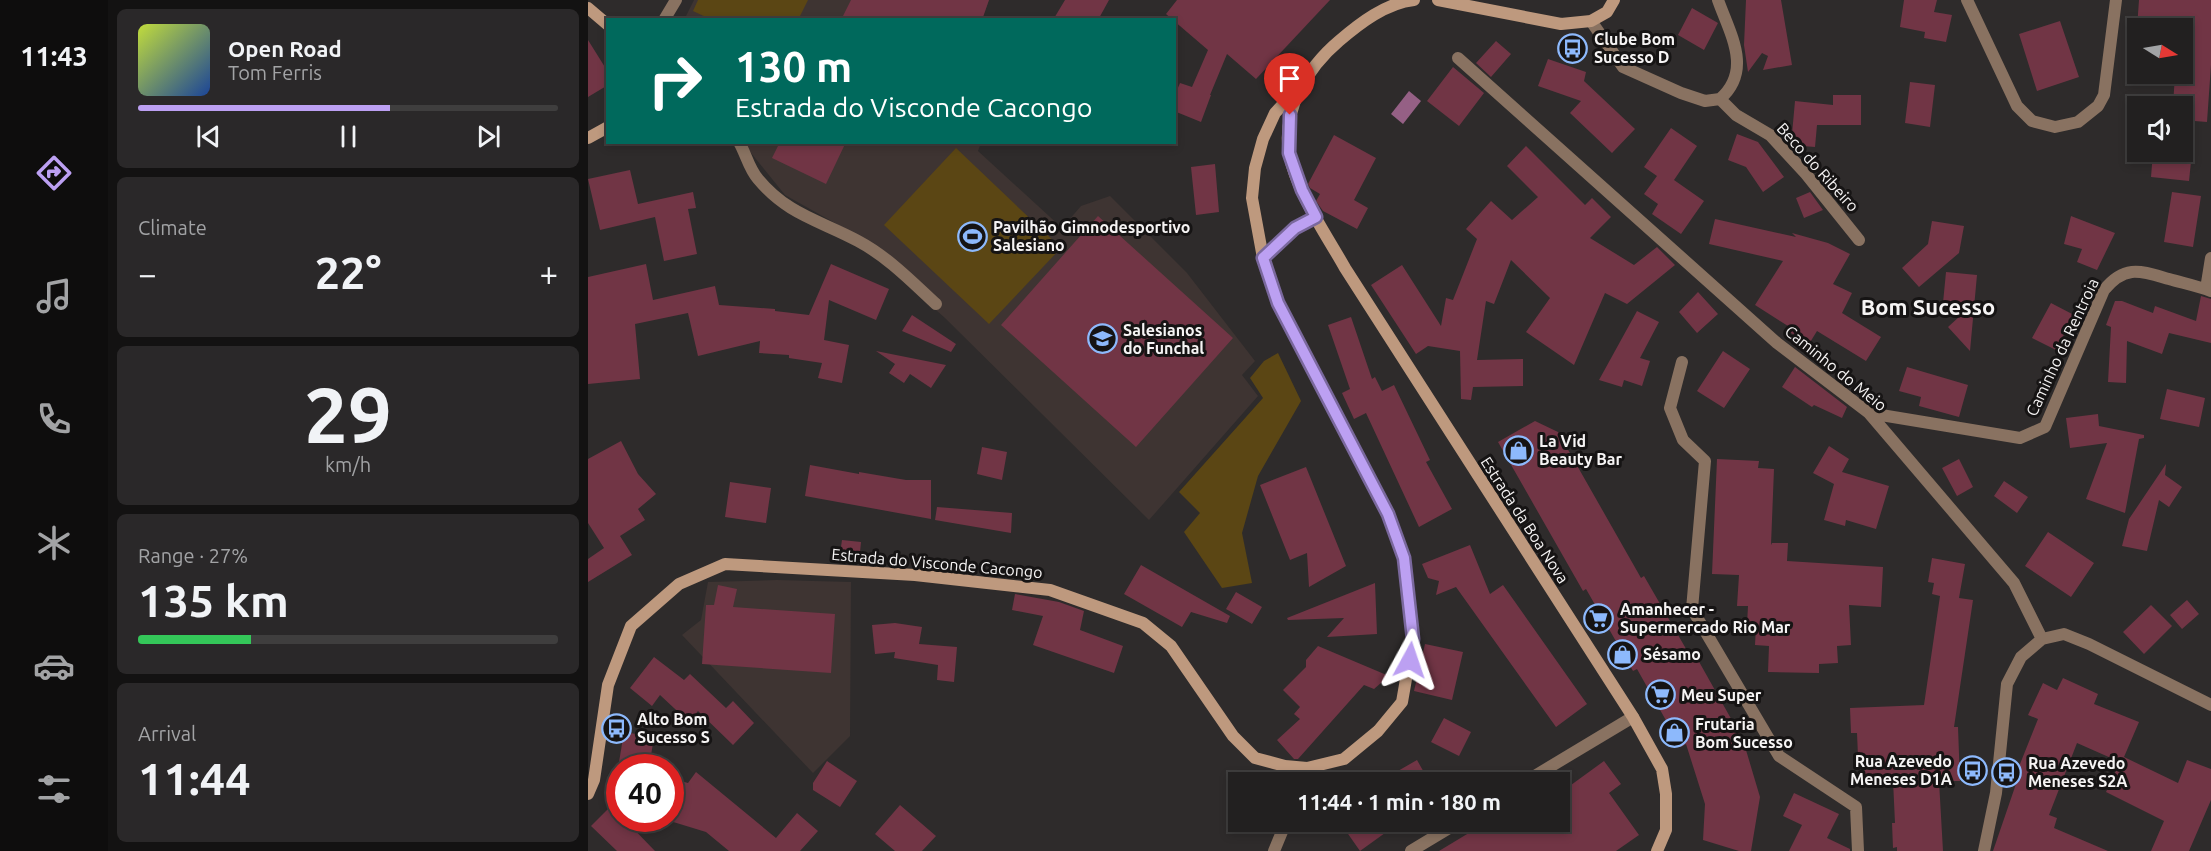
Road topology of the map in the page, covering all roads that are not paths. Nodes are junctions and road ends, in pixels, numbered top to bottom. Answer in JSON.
{"nodes":[{"id":1,"x":676,"y":0,"type":"edge"},
{"id":2,"x":1408,"y":0,"type":"edge"},
{"id":3,"x":1438,"y":0,"type":"edge"},
{"id":4,"x":1614,"y":0,"type":"edge"},
{"id":5,"x":1718,"y":0,"type":"edge"},
{"id":6,"x":1967,"y":0,"type":"edge"},
{"id":7,"x":2116,"y":0,"type":"edge"},
{"id":8,"x":588,"y":8,"type":"edge"},
{"id":9,"x":665,"y":18,"type":"edge"},
{"id":10,"x":1591,"y":21,"type":"junction"},
{"id":11,"x":606,"y":23,"type":"edge"},
{"id":12,"x":1458,"y":57,"type":"dead end"},
{"id":13,"x":1304,"y":81,"type":"junction"},
{"id":14,"x":1720,"y":99,"type":"junction"},
{"id":15,"x":606,"y":128,"type":"edge"},
{"id":16,"x":588,"y":138,"type":"edge"},
{"id":17,"x":740,"y":144,"type":"edge"},
{"id":18,"x":1316,"y":217,"type":"junction"},
{"id":19,"x":1859,"y":240,"type":"dead end"},
{"id":20,"x":1263,"y":258,"type":"junction"},
{"id":21,"x":2211,"y":258,"type":"edge"},
{"id":22,"x":2208,"y":290,"type":"edge"},
{"id":23,"x":936,"y":304,"type":"dead end"},
{"id":24,"x":1682,"y":362,"type":"dead end"},
{"id":25,"x":1869,"y":413,"type":"junction"},
{"id":26,"x":2042,"y":639,"type":"junction"},
{"id":27,"x":2211,"y":705,"type":"edge"},
{"id":28,"x":1633,"y":717,"type":"junction"},
{"id":29,"x":1285,"y":766,"type":"junction"},
{"id":30,"x":1286,"y":772,"type":"edge"},
{"id":31,"x":1541,"y":772,"type":"edge"},
{"id":32,"x":588,"y":794,"type":"edge"},
{"id":33,"x":1282,"y":832,"type":"edge"},
{"id":34,"x":1442,"y":832,"type":"edge"},
{"id":35,"x":1274,"y":851,"type":"edge"},
{"id":36,"x":1411,"y":851,"type":"edge"},
{"id":37,"x":1657,"y":851,"type":"edge"},
{"id":38,"x":1858,"y":851,"type":"edge"},
{"id":39,"x":1984,"y":851,"type":"edge"}],
"edges":[{"from":1,"to":9,"type":"street"},
{"from":2,"to":13,"type":"street"},
{"from":3,"to":10,"type":"street"},
{"from":4,"to":10,"type":"street"},
{"from":5,"to":14,"type":"street"},
{"from":6,"to":7,"type":"street"},
{"from":8,"to":11,"type":"street"},
{"from":10,"to":14,"type":"street"},
{"from":12,"to":25,"type":"street","name":"Caminho do Meio"},
{"from":13,"to":18,"type":"street","name":"Estrada da Boa Nova"},
{"from":13,"to":20,"type":"street","name":"Estrada do Visconde Cacongo"},
{"from":14,"to":19,"type":"street","name":"Beco do Ribeiro"},
{"from":15,"to":16,"type":"street"},
{"from":17,"to":23,"type":"street"},
{"from":18,"to":20,"type":"street"},
{"from":18,"to":28,"type":"street","name":"Estrada da Boa Nova"},
{"from":20,"to":29,"type":"street","name":"Estrada do Visconde Cacongo"},
{"from":21,"to":22,"type":"street"},
{"from":22,"to":25,"type":"street","name":"Caminho da Rentroia"},
{"from":24,"to":38,"type":"street"},
{"from":25,"to":26,"type":"street","name":"Caminho do Meio"},
{"from":26,"to":27,"type":"street"},
{"from":26,"to":39,"type":"street"},
{"from":28,"to":31,"type":"street"},
{"from":28,"to":37,"type":"street","name":"Estrada da Boa Nova"},
{"from":29,"to":30,"type":"street"},
{"from":29,"to":32,"type":"street","name":"Estrada do Visconde Cacongo"},
{"from":33,"to":35,"type":"street"},
{"from":34,"to":36,"type":"street"}]}
